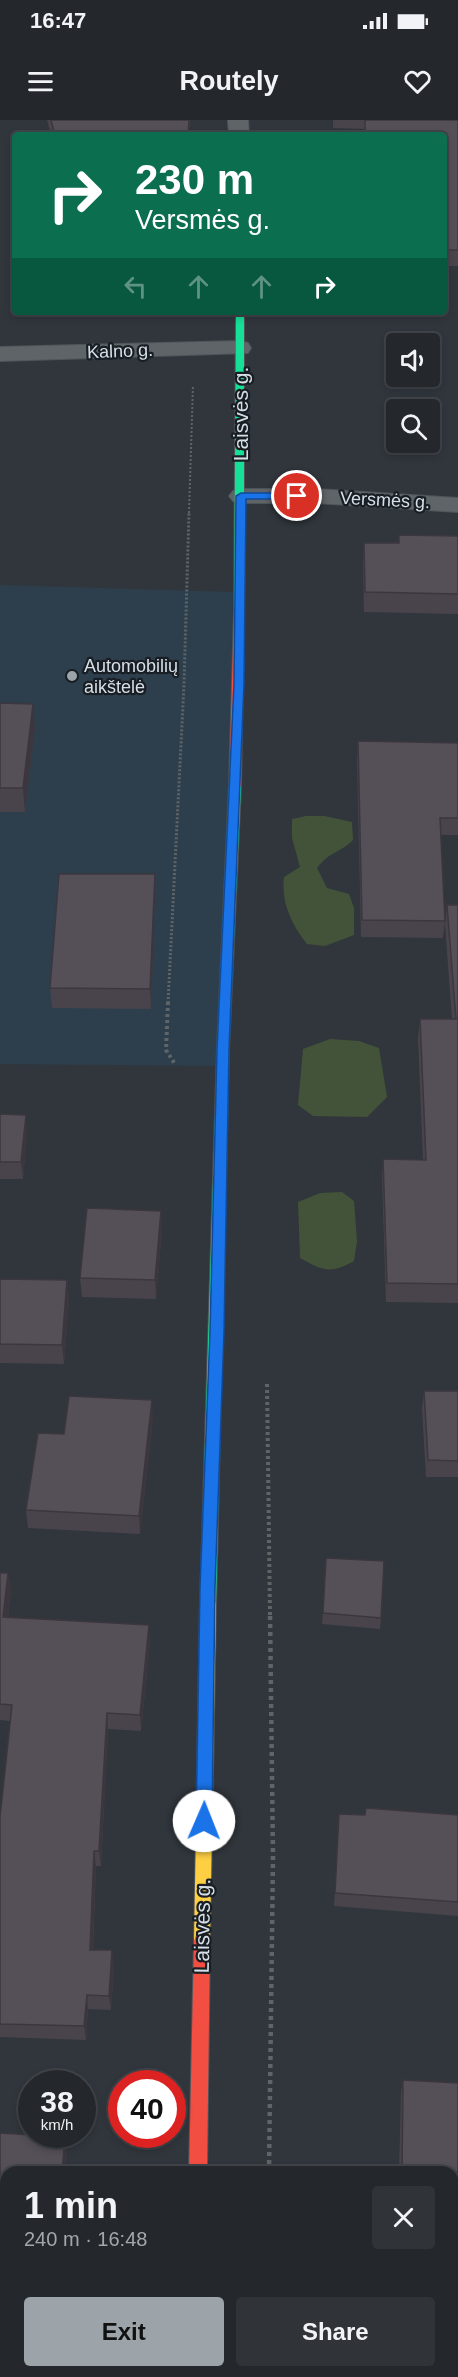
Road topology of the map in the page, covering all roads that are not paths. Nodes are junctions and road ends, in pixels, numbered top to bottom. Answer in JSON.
{"nodes":[{"id":1,"x":240,"y":315,"type":"edge"},
{"id":2,"x":240,"y":348,"type":"junction"},
{"id":3,"x":0,"y":354,"type":"edge"},
{"id":4,"x":241,"y":496,"type":"junction"},
{"id":5,"x":458,"y":505,"type":"edge"},
{"id":6,"x":198,"y":2166,"type":"edge"}],
"edges":[{"from":1,"to":2,"type":"street","name":"Laisvės g."},
{"from":2,"to":3,"type":"street","name":"Kalno g."},
{"from":2,"to":4,"type":"street","name":"Laisvės g."},
{"from":4,"to":5,"type":"street","name":"Versmės g."},
{"from":4,"to":6,"type":"street","name":"Laisvės g."}]}
